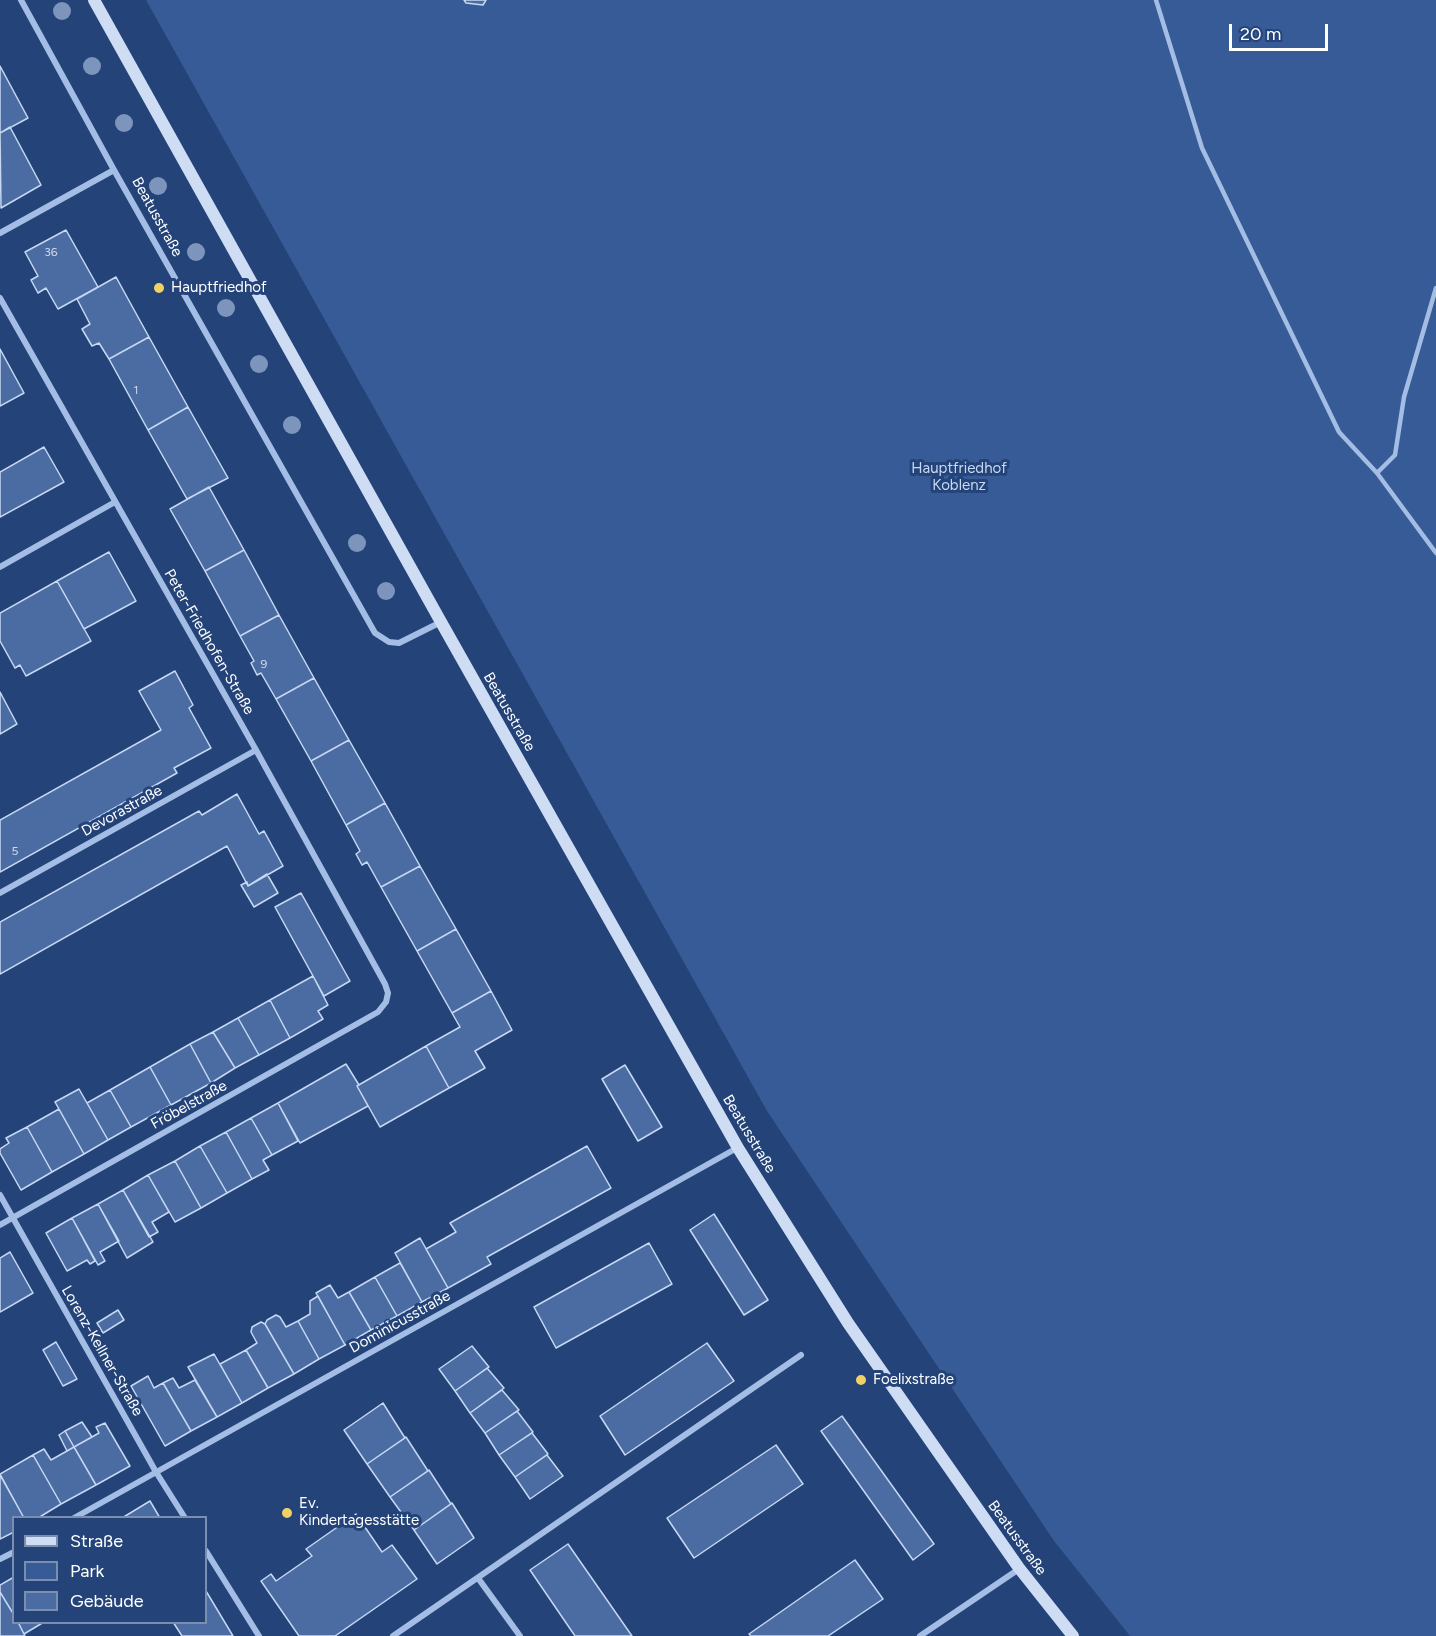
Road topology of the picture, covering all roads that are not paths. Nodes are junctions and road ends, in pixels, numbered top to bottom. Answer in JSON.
{"nodes":[{"id":1,"x":21,"y":0,"type":"edge"},
{"id":2,"x":94,"y":0,"type":"edge"},
{"id":3,"x":1156,"y":0,"type":"edge"},
{"id":4,"x":114,"y":170,"type":"junction"},
{"id":5,"x":0,"y":233,"type":"edge"},
{"id":6,"x":1436,"y":288,"type":"edge"},
{"id":7,"x":0,"y":298,"type":"edge"},
{"id":8,"x":1377,"y":473,"type":"junction"},
{"id":9,"x":116,"y":502,"type":"junction"},
{"id":10,"x":1436,"y":553,"type":"edge"},
{"id":11,"x":0,"y":567,"type":"edge"},
{"id":12,"x":441,"y":622,"type":"junction"},
{"id":13,"x":256,"y":750,"type":"junction"},
{"id":14,"x":0,"y":893,"type":"edge"},
{"id":15,"x":386,"y":1002,"type":"joint"},
{"id":16,"x":738,"y":1148,"type":"junction"},
{"id":17,"x":0,"y":1195,"type":"edge"},
{"id":18,"x":13,"y":1218,"type":"junction"},
{"id":19,"x":0,"y":1225,"type":"edge"},
{"id":20,"x":801,"y":1355,"type":"dead end"},
{"id":21,"x":156,"y":1472,"type":"junction"},
{"id":22,"x":78,"y":1516,"type":"edge"},
{"id":23,"x":184,"y":1516,"type":"edge"},
{"id":24,"x":207,"y":1553,"type":"edge"},
{"id":25,"x":1019,"y":1568,"type":"junction"},
{"id":26,"x":478,"y":1578,"type":"junction"},
{"id":27,"x":258,"y":1636,"type":"edge"},
{"id":28,"x":393,"y":1636,"type":"edge"},
{"id":29,"x":520,"y":1636,"type":"edge"},
{"id":30,"x":920,"y":1636,"type":"edge"},
{"id":31,"x":1073,"y":1636,"type":"edge"}],
"edges":[{"from":1,"to":4,"type":"street","name":"Beatusstraße"},
{"from":2,"to":12,"type":"street","name":"Beatusstraße"},
{"from":3,"to":8,"type":"lane"},
{"from":4,"to":5,"type":"street"},
{"from":4,"to":12,"type":"street","name":"Beatusstraße"},
{"from":6,"to":8,"type":"lane"},
{"from":7,"to":9,"type":"street","name":"Peter-Friedhofen-Straße"},
{"from":8,"to":10,"type":"lane"},
{"from":9,"to":11,"type":"street"},
{"from":9,"to":13,"type":"street","name":"Peter-Friedhofen-Straße"},
{"from":12,"to":16,"type":"street","name":"Beatusstraße"},
{"from":13,"to":14,"type":"street","name":"Devorastraße"},
{"from":13,"to":15,"type":"street","name":"Peter-Friedhofen-Straße"},
{"from":15,"to":18,"type":"street","name":"Fröbelstraße"},
{"from":16,"to":21,"type":"street","name":"Dominicusstraße"},
{"from":16,"to":25,"type":"street","name":"Beatusstraße"},
{"from":17,"to":18,"type":"street","name":"Lorenz-Kellner-Straße"},
{"from":18,"to":19,"type":"street","name":"Fröbelstraße"},
{"from":18,"to":21,"type":"street","name":"Lorenz-Kellner-Straße"},
{"from":20,"to":26,"type":"street"},
{"from":21,"to":22,"type":"street","name":"Dominicusstraße"},
{"from":21,"to":23,"type":"street","name":"Lorenz-Kellner-Straße"},
{"from":24,"to":27,"type":"street"},
{"from":25,"to":30,"type":"street"},
{"from":25,"to":31,"type":"street","name":"Beatusstraße"},
{"from":26,"to":28,"type":"street"},
{"from":26,"to":29,"type":"street"}]}
